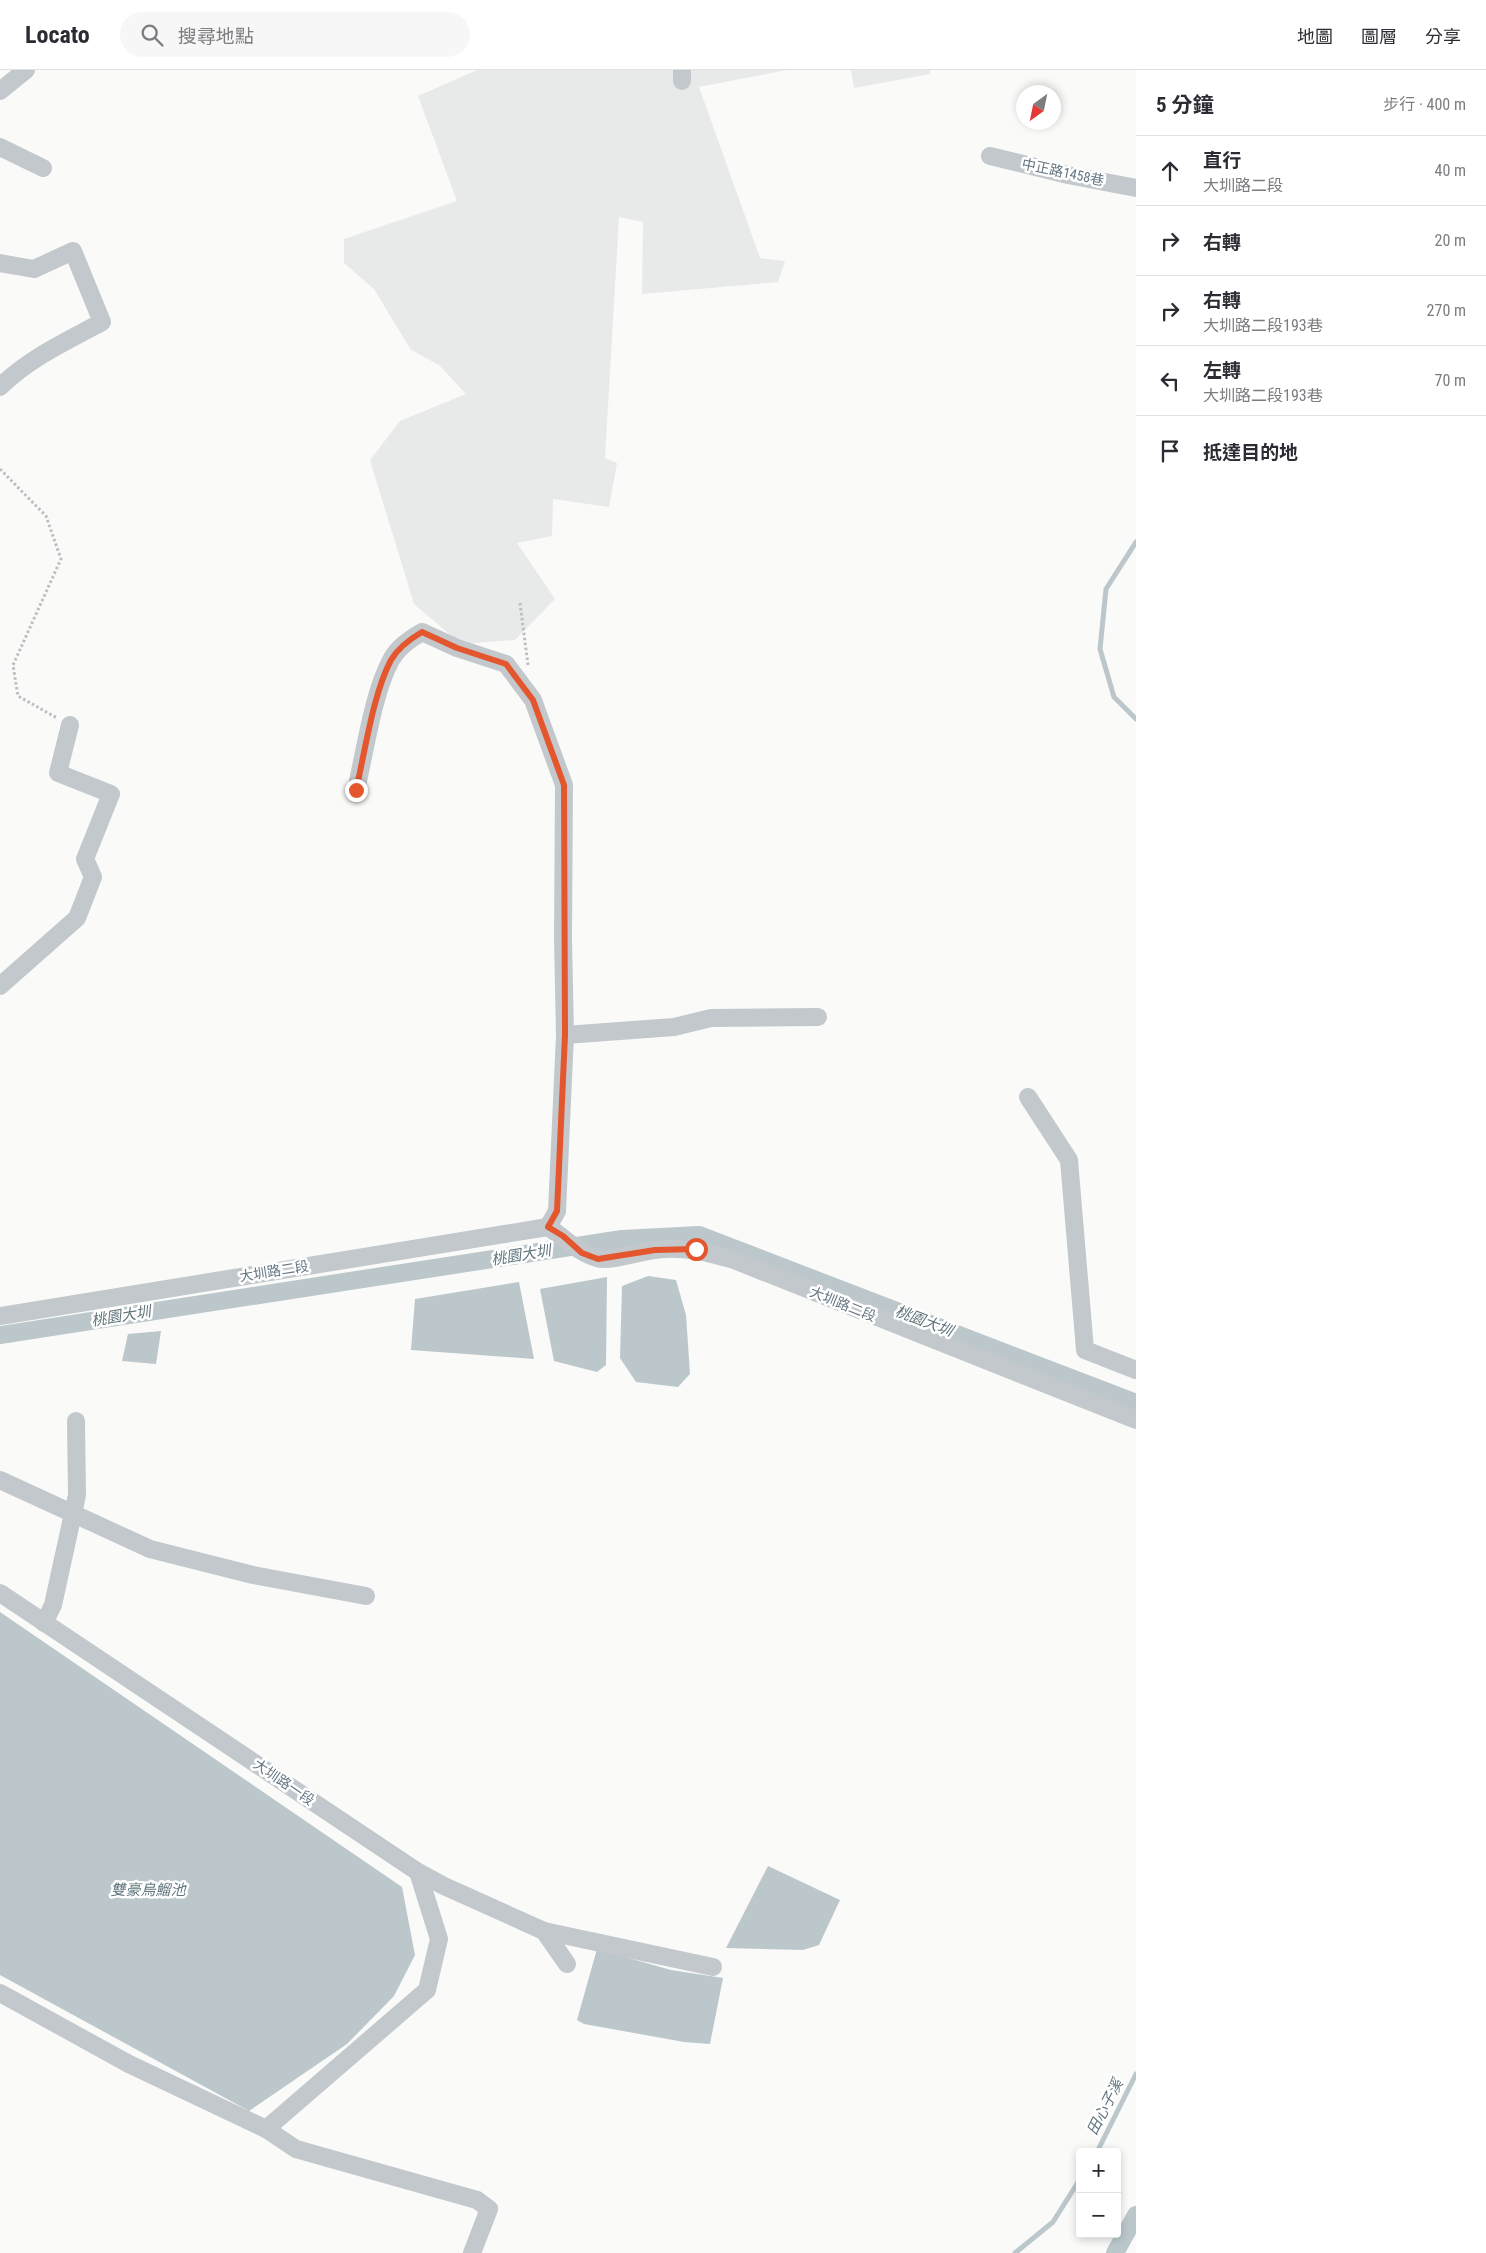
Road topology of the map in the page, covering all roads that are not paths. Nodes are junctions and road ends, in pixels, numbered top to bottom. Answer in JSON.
{"nodes":[{"id":1,"x":26,"y":70,"type":"edge"},
{"id":2,"x":3,"y":83,"type":"edge"},
{"id":3,"x":0,"y":147,"type":"edge"},
{"id":4,"x":990,"y":156,"type":"dead end"},
{"id":5,"x":43,"y":168,"type":"dead end"},
{"id":6,"x":1136,"y":188,"type":"edge"},
{"id":7,"x":0,"y":263,"type":"edge"},
{"id":8,"x":0,"y":387,"type":"edge"},
{"id":9,"x":70,"y":725,"type":"road end"},
{"id":10,"x":356,"y":790,"type":"dead end"},
{"id":11,"x":0,"y":986,"type":"edge"},
{"id":12,"x":818,"y":1017,"type":"dead end"},
{"id":13,"x":565,"y":1035,"type":"junction"},
{"id":14,"x":1028,"y":1097,"type":"dead end"},
{"id":15,"x":548,"y":1227,"type":"junction"},
{"id":16,"x":0,"y":1316,"type":"edge"},
{"id":17,"x":1136,"y":1370,"type":"edge"},
{"id":18,"x":1136,"y":1420,"type":"edge"},
{"id":19,"x":76,"y":1422,"type":"dead end"},
{"id":20,"x":0,"y":1480,"type":"edge"},
{"id":21,"x":73,"y":1514,"type":"junction"},
{"id":22,"x":0,"y":1594,"type":"edge"},
{"id":23,"x":366,"y":1596,"type":"dead end"},
{"id":24,"x":44,"y":1623,"type":"junction"},
{"id":25,"x":418,"y":1872,"type":"junction"},
{"id":26,"x":544,"y":1931,"type":"junction"},
{"id":27,"x":567,"y":1964,"type":"dead end"},
{"id":28,"x":713,"y":1967,"type":"dead end"},
{"id":29,"x":0,"y":1993,"type":"edge"},
{"id":30,"x":266,"y":2130,"type":"junction"},
{"id":31,"x":472,"y":2253,"type":"edge"}],
"edges":[{"from":1,"to":2,"type":"street"},
{"from":3,"to":5,"type":"street"},
{"from":4,"to":6,"type":"street","name":"中正路1458巷"},
{"from":7,"to":8,"type":"street"},
{"from":9,"to":11,"type":"street"},
{"from":10,"to":13,"type":"street"},
{"from":12,"to":13,"type":"street"},
{"from":13,"to":15,"type":"street"},
{"from":14,"to":17,"type":"street"},
{"from":15,"to":16,"type":"street","name":"大圳路二段"},
{"from":15,"to":18,"type":"street","name":"大圳路二段"},
{"from":19,"to":21,"type":"street"},
{"from":20,"to":21,"type":"street"},
{"from":21,"to":23,"type":"street"},
{"from":21,"to":24,"type":"street"},
{"from":22,"to":24,"type":"street","name":"大圳路一段"},
{"from":24,"to":25,"type":"street","name":"大圳路一段"},
{"from":25,"to":26,"type":"street","name":"大圳路一段"},
{"from":25,"to":30,"type":"street"},
{"from":26,"to":27,"type":"street"},
{"from":26,"to":28,"type":"street","name":"大圳路一段"},
{"from":29,"to":30,"type":"street"},
{"from":30,"to":31,"type":"street"}]}
